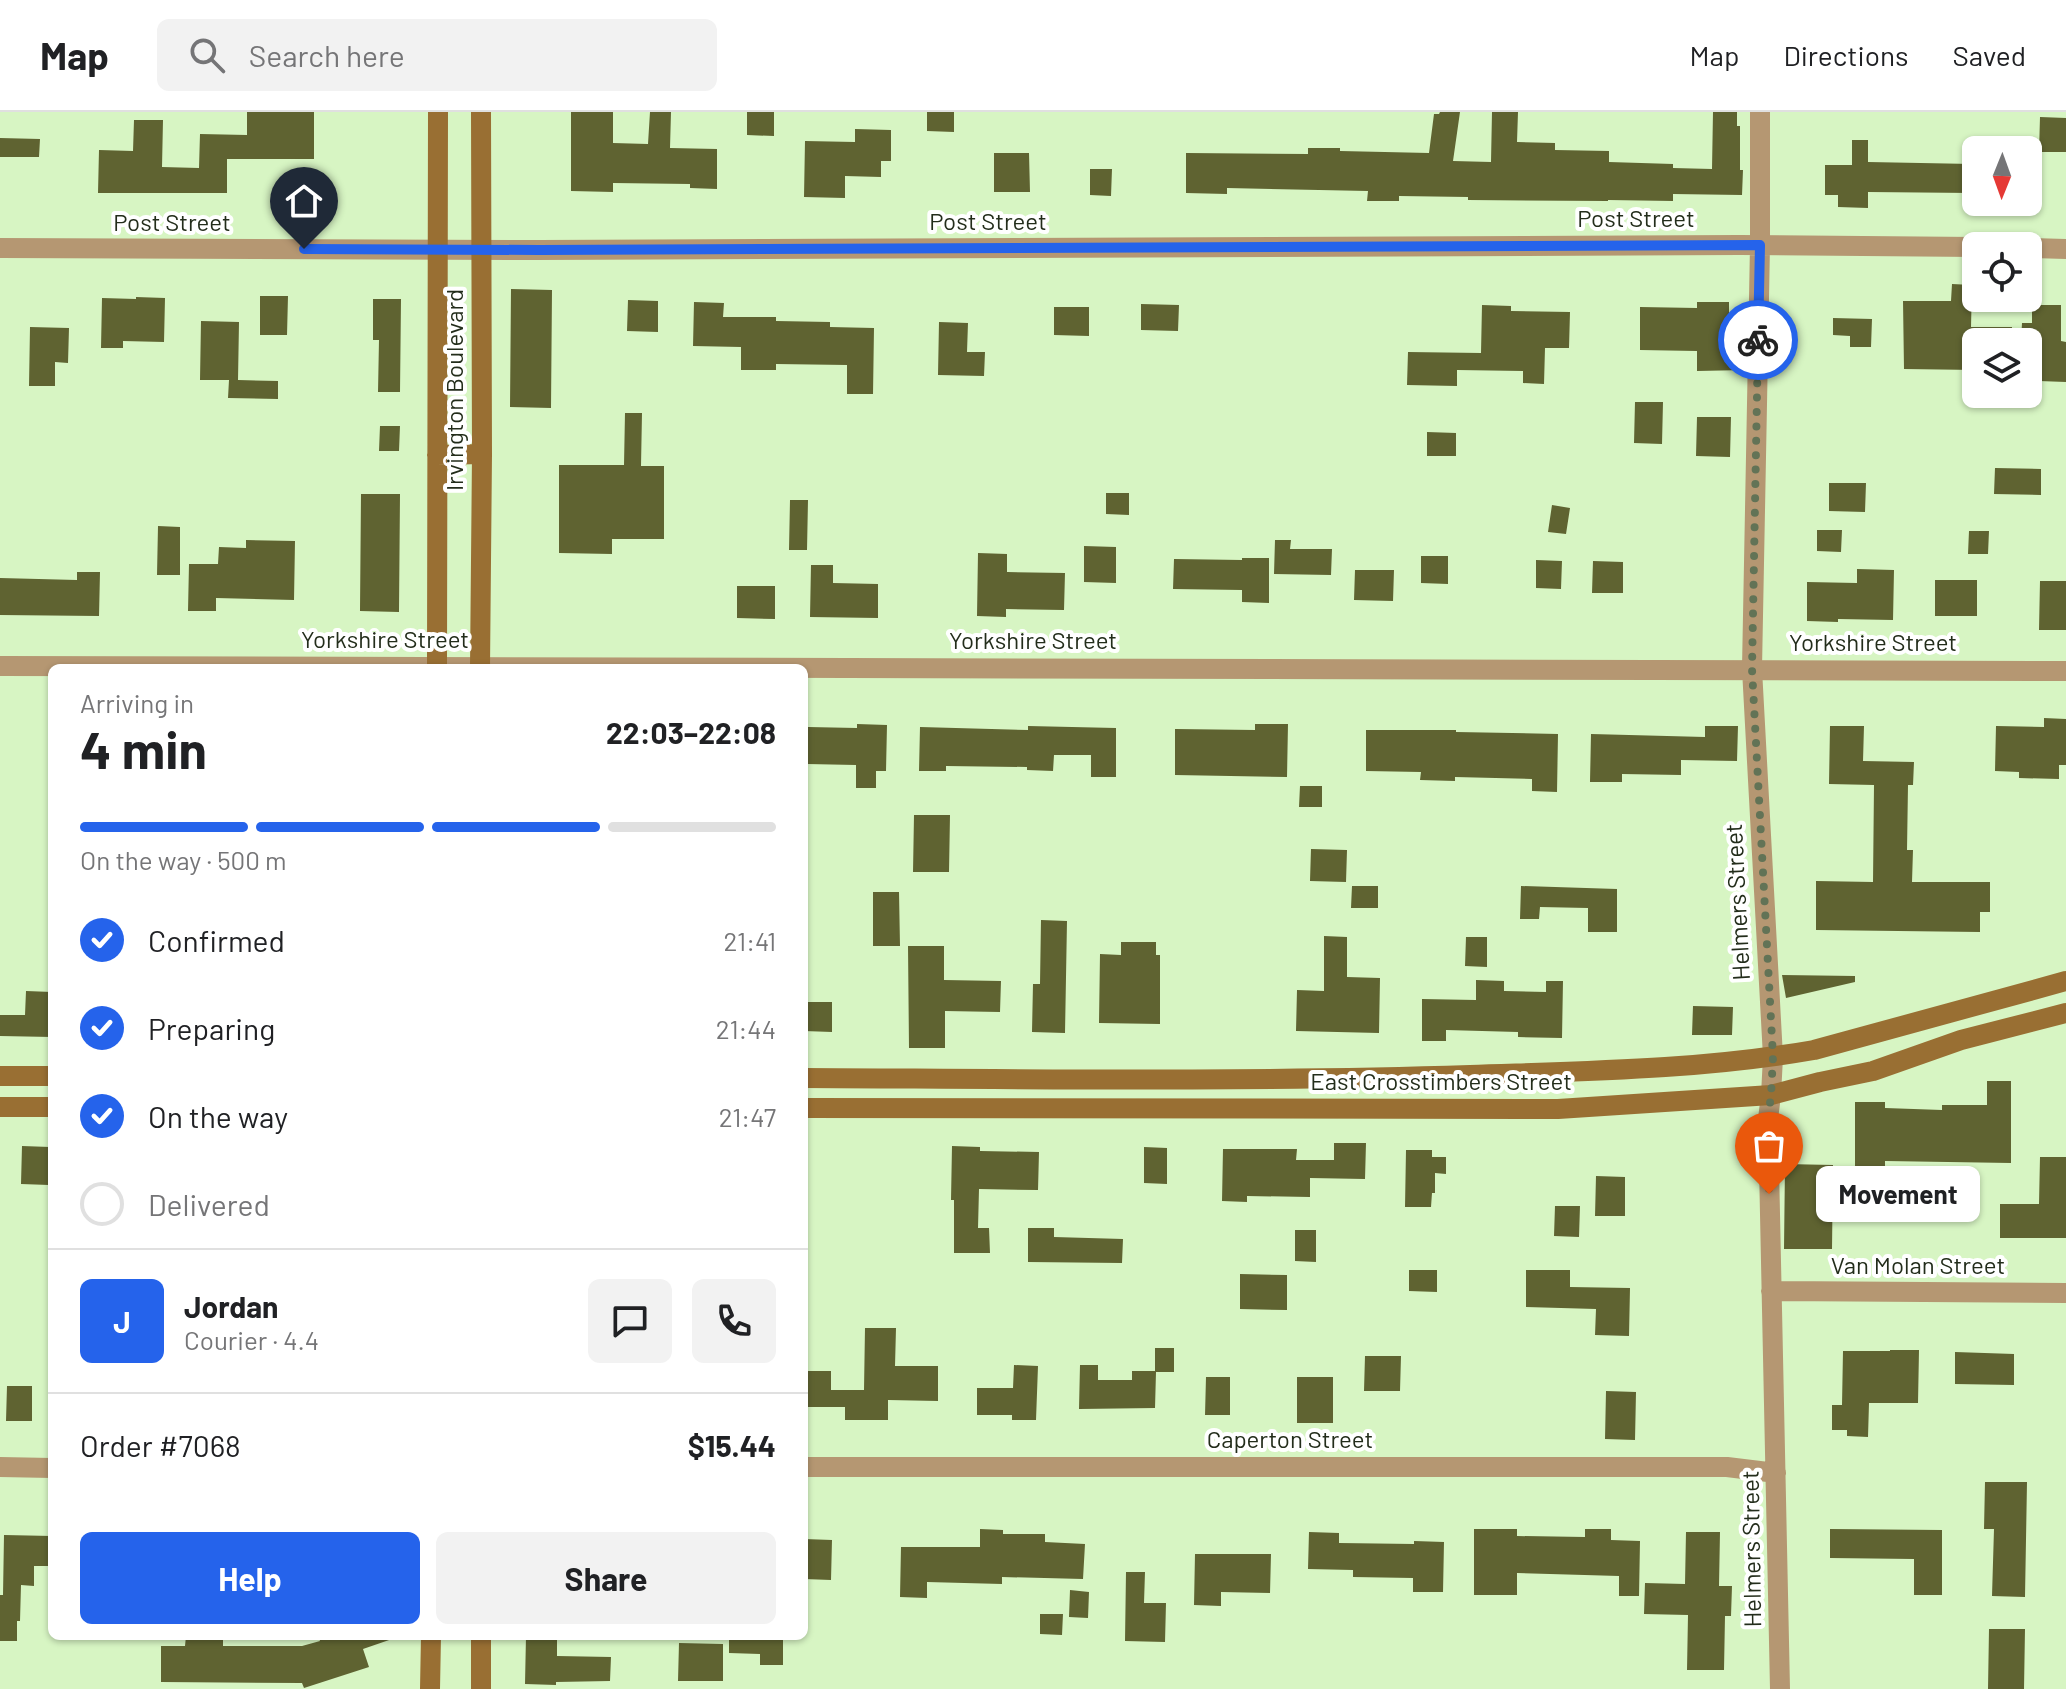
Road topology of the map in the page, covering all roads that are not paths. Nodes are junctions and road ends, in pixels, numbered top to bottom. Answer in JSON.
{"nodes":[{"id":1,"x":438,"y":112,"type":"edge"},
{"id":2,"x":481,"y":112,"type":"edge"},
{"id":3,"x":1760,"y":112,"type":"edge"},
{"id":4,"x":1760,"y":245,"type":"junction"},
{"id":5,"x":1962,"y":247,"type":"edge"},
{"id":6,"x":0,"y":248,"type":"edge"},
{"id":7,"x":2042,"y":248,"type":"edge"},
{"id":8,"x":2066,"y":249,"type":"edge"},
{"id":9,"x":438,"y":250,"type":"junction"},
{"id":10,"x":480,"y":250,"type":"junction"},
{"id":11,"x":482,"y":454,"type":"junction"},
{"id":12,"x":437,"y":455,"type":"junction"},
{"id":13,"x":437,"y":664,"type":"edge"},
{"id":14,"x":480,"y":664,"type":"edge"},
{"id":15,"x":0,"y":666,"type":"edge"},
{"id":16,"x":48,"y":666,"type":"edge"},
{"id":17,"x":808,"y":668,"type":"edge"},
{"id":18,"x":1752,"y":669,"type":"junction"},
{"id":19,"x":2066,"y":671,"type":"edge"},
{"id":20,"x":2066,"y":981,"type":"edge"},
{"id":21,"x":2042,"y":987,"type":"junction"},
{"id":22,"x":2059,"y":1015,"type":"edge"},
{"id":23,"x":1773,"y":1057,"type":"junction"},
{"id":24,"x":0,"y":1076,"type":"edge"},
{"id":25,"x":48,"y":1076,"type":"edge"},
{"id":26,"x":1401,"y":1077,"type":"junction"},
{"id":27,"x":808,"y":1078,"type":"edge"},
{"id":28,"x":1129,"y":1079,"type":"junction"},
{"id":29,"x":1771,"y":1095,"type":"junction"},
{"id":30,"x":0,"y":1107,"type":"edge"},
{"id":31,"x":48,"y":1107,"type":"edge"},
{"id":32,"x":808,"y":1108,"type":"edge"},
{"id":33,"x":1127,"y":1108,"type":"junction"},
{"id":34,"x":1402,"y":1109,"type":"junction"},
{"id":35,"x":1771,"y":1291,"type":"junction"},
{"id":36,"x":2066,"y":1293,"type":"edge"},
{"id":37,"x":0,"y":1467,"type":"edge"},
{"id":38,"x":808,"y":1467,"type":"edge"},
{"id":39,"x":48,"y":1468,"type":"edge"},
{"id":40,"x":1776,"y":1473,"type":"junction"},
{"id":41,"x":431,"y":1640,"type":"edge"},
{"id":42,"x":481,"y":1640,"type":"edge"},
{"id":43,"x":430,"y":1689,"type":"edge"},
{"id":44,"x":481,"y":1689,"type":"edge"},
{"id":45,"x":1780,"y":1689,"type":"edge"}],
"edges":[{"from":1,"to":9,"type":"main road","name":"Irvington Boulevard"},
{"from":2,"to":10,"type":"main road","name":"Irvington Boulevard"},
{"from":3,"to":4,"type":"street","name":"Helmers Street"},
{"from":4,"to":5,"type":"street","name":"Post Street"},
{"from":4,"to":10,"type":"street","name":"Post Street"},
{"from":4,"to":18,"type":"street","name":"Helmers Street"},
{"from":6,"to":9,"type":"street","name":"Post Street"},
{"from":7,"to":8,"type":"street"},
{"from":9,"to":10,"type":"street","name":"Post Street"},
{"from":9,"to":12,"type":"main road","name":"Irvington Boulevard"},
{"from":10,"to":11,"type":"main road","name":"Irvington Boulevard"},
{"from":11,"to":12,"type":"main road"},
{"from":11,"to":14,"type":"main road","name":"Irvington Boulevard"},
{"from":12,"to":13,"type":"main road","name":"Irvington Boulevard"},
{"from":15,"to":16,"type":"street","name":"Yorkshire Street"},
{"from":17,"to":18,"type":"street","name":"Yorkshire Street"},
{"from":18,"to":19,"type":"street","name":"Yorkshire Street"},
{"from":18,"to":23,"type":"street","name":"Helmers Street"},
{"from":20,"to":21,"type":"main road","name":"East Crosstimbers Street"},
{"from":21,"to":22,"type":"main road"},
{"from":21,"to":23,"type":"main road","name":"East Crosstimbers Street"},
{"from":22,"to":29,"type":"main road","name":"East Crosstimbers Street"},
{"from":23,"to":26,"type":"main road","name":"East Crosstimbers Street"},
{"from":23,"to":29,"type":"street","name":"Helmers Street"},
{"from":24,"to":25,"type":"main road"},
{"from":26,"to":28,"type":"main road","name":"East Crosstimbers Street"},
{"from":26,"to":34,"type":"main road"},
{"from":27,"to":28,"type":"main road","name":"East Crosstimbers Street"},
{"from":28,"to":33,"type":"main road"},
{"from":29,"to":34,"type":"main road","name":"East Crosstimbers Street"},
{"from":29,"to":35,"type":"street","name":"Helmers Street"},
{"from":30,"to":31,"type":"main road"},
{"from":32,"to":33,"type":"main road","name":"East Crosstimbers Street"},
{"from":33,"to":34,"type":"main road","name":"East Crosstimbers Street"},
{"from":35,"to":36,"type":"street","name":"Van Molan Street"},
{"from":35,"to":40,"type":"street","name":"Helmers Street"},
{"from":37,"to":39,"type":"street"},
{"from":38,"to":40,"type":"street","name":"Caperton Street"},
{"from":40,"to":45,"type":"street","name":"Helmers Street"},
{"from":41,"to":43,"type":"main road"},
{"from":42,"to":44,"type":"main road"}]}
